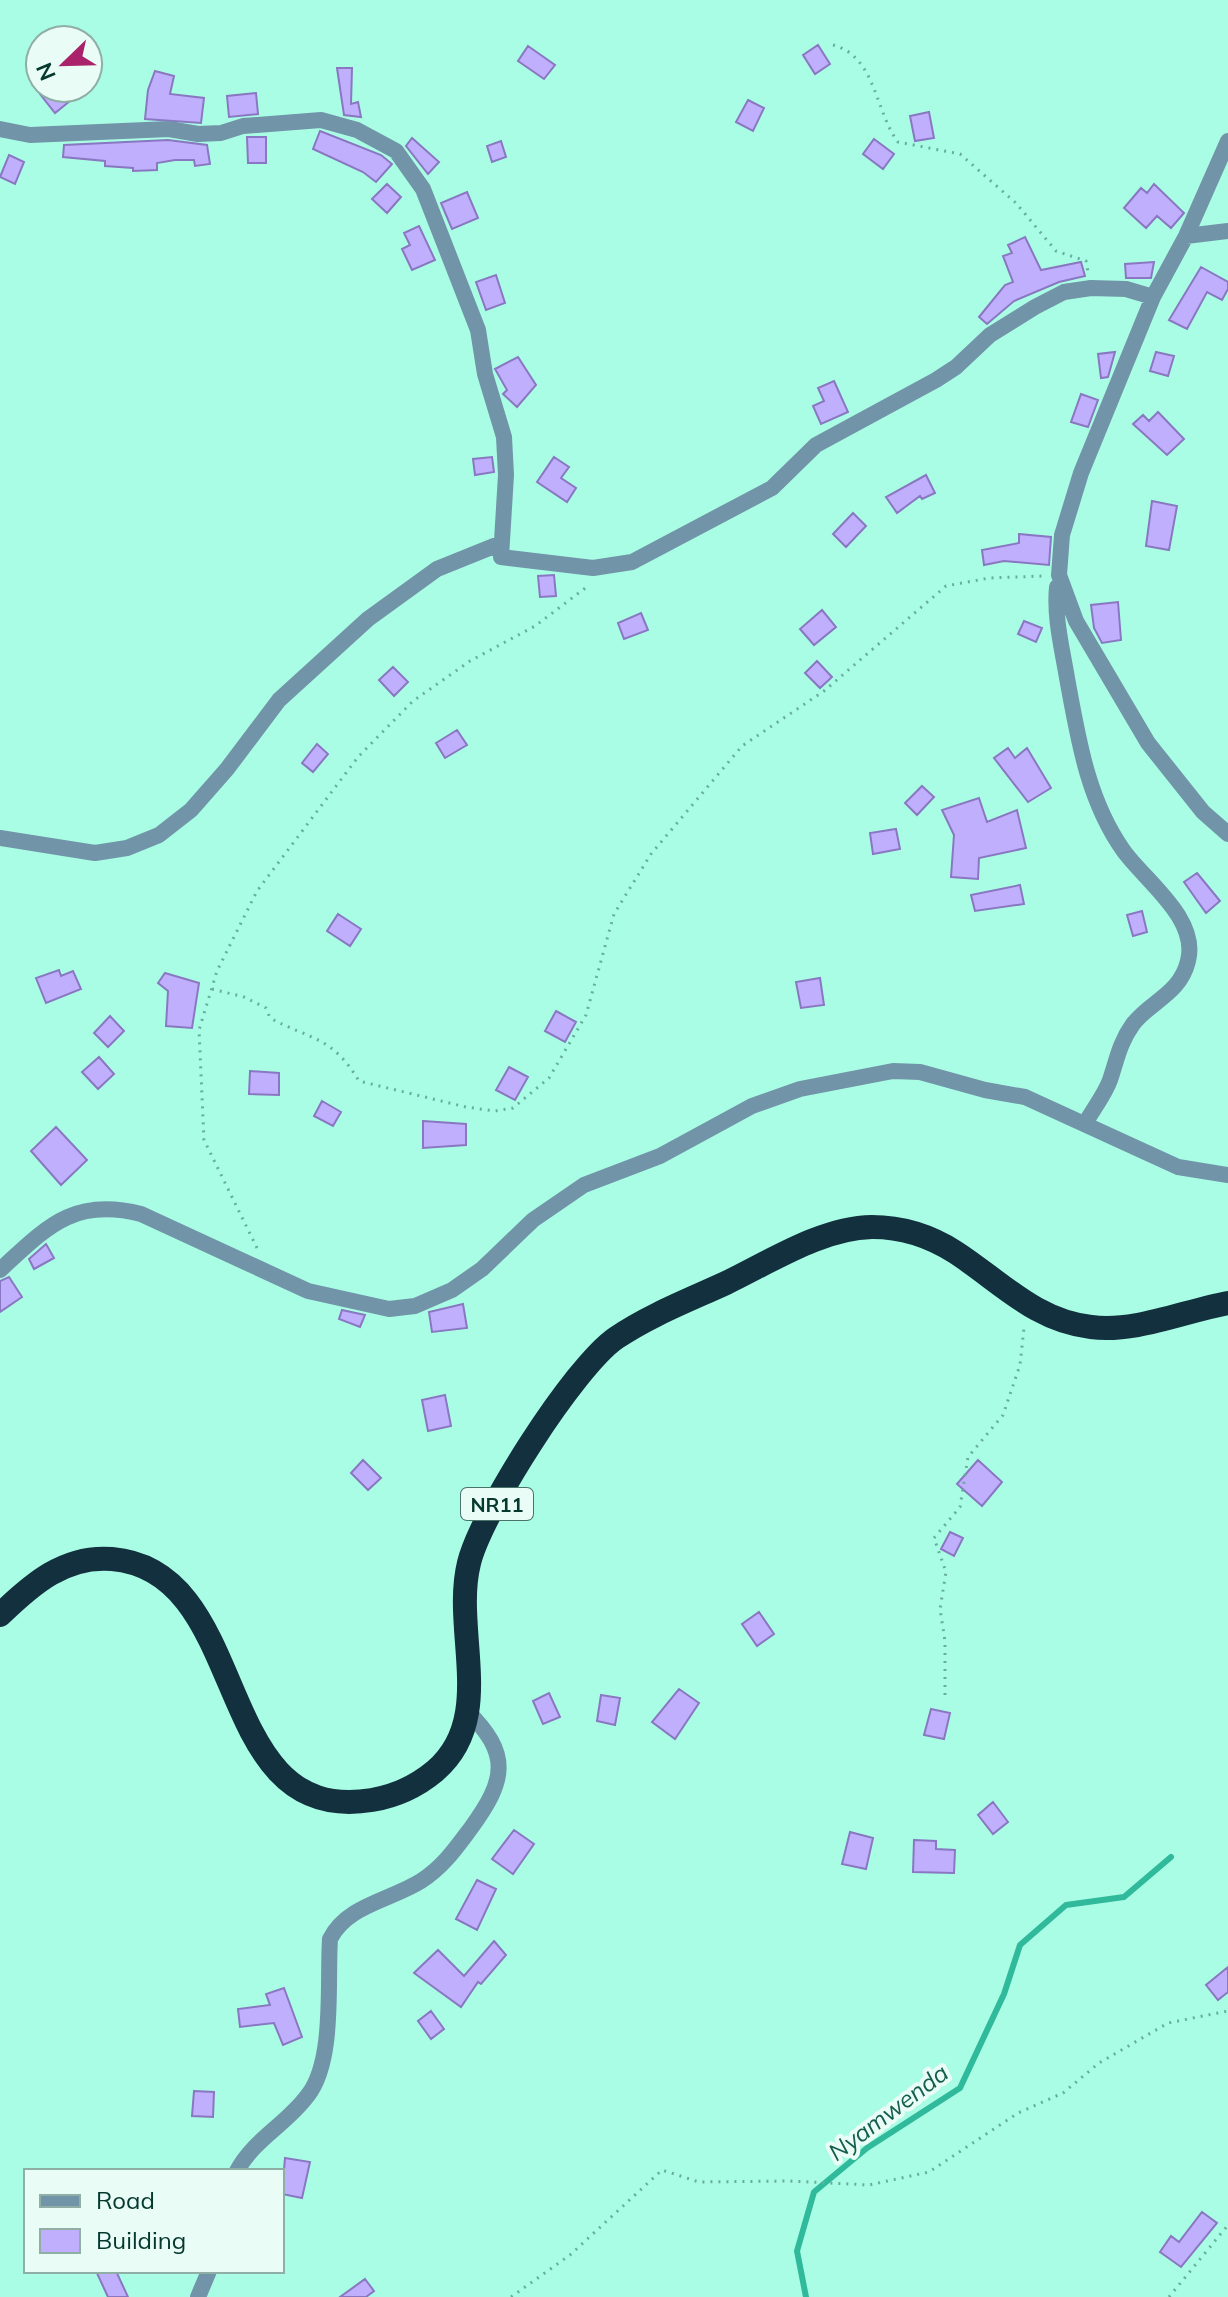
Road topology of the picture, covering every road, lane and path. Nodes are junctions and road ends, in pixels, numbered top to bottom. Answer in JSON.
{"nodes":[{"id":1,"x":833,"y":45,"type":"dead end"},
{"id":2,"x":0,"y":129,"type":"edge"},
{"id":3,"x":1228,"y":141,"type":"edge"},
{"id":4,"x":1228,"y":231,"type":"edge"},
{"id":5,"x":1186,"y":236,"type":"junction"},
{"id":6,"x":1091,"y":288,"type":"junction"},
{"id":7,"x":1153,"y":297,"type":"junction"},
{"id":8,"x":499,"y":544,"type":"junction"},
{"id":9,"x":613,"y":567,"type":"junction"},
{"id":10,"x":1059,"y":575,"type":"junction"},
{"id":11,"x":1228,"y":834,"type":"edge"},
{"id":12,"x":0,"y":838,"type":"edge"},
{"id":13,"x":212,"y":989,"type":"junction"},
{"id":14,"x":1086,"y":1122,"type":"junction"},
{"id":15,"x":1228,"y":1175,"type":"edge"},
{"id":16,"x":0,"y":1270,"type":"edge"},
{"id":17,"x":270,"y":1274,"type":"junction"},
{"id":18,"x":1228,"y":1303,"type":"edge"},
{"id":19,"x":1027,"y":1304,"type":"junction"},
{"id":20,"x":0,"y":1615,"type":"edge"},
{"id":21,"x":945,"y":1695,"type":"dead end"},
{"id":22,"x":467,"y":1711,"type":"junction"},
{"id":23,"x":1228,"y":2011,"type":"edge"},
{"id":24,"x":238,"y":2169,"type":"edge"},
{"id":25,"x":1228,"y":2225,"type":"edge"},
{"id":26,"x":208,"y":2273,"type":"edge"},
{"id":27,"x":198,"y":2297,"type":"edge"},
{"id":28,"x":511,"y":2297,"type":"edge"},
{"id":29,"x":1169,"y":2297,"type":"edge"}],
"edges":[{"from":1,"to":6,"type":"path"},
{"from":2,"to":8,"type":"street"},
{"from":3,"to":5,"type":"street"},
{"from":4,"to":5,"type":"street"},
{"from":5,"to":7,"type":"street"},
{"from":6,"to":7,"type":"street"},
{"from":6,"to":9,"type":"street"},
{"from":7,"to":10,"type":"street"},
{"from":8,"to":9,"type":"street"},
{"from":8,"to":12,"type":"street"},
{"from":9,"to":13,"type":"path"},
{"from":10,"to":11,"type":"street"},
{"from":10,"to":13,"type":"path"},
{"from":10,"to":14,"type":"street"},
{"from":13,"to":17,"type":"path"},
{"from":14,"to":15,"type":"street"},
{"from":14,"to":17,"type":"street"},
{"from":16,"to":17,"type":"street"},
{"from":18,"to":19,"type":"highway","number":"NR11"},
{"from":19,"to":21,"type":"path"},
{"from":19,"to":22,"type":"highway","number":"NR11"},
{"from":20,"to":22,"type":"highway","number":"NR11"},
{"from":22,"to":24,"type":"street"},
{"from":23,"to":28,"type":"path"},
{"from":25,"to":29,"type":"path"},
{"from":26,"to":27,"type":"street"}]}
